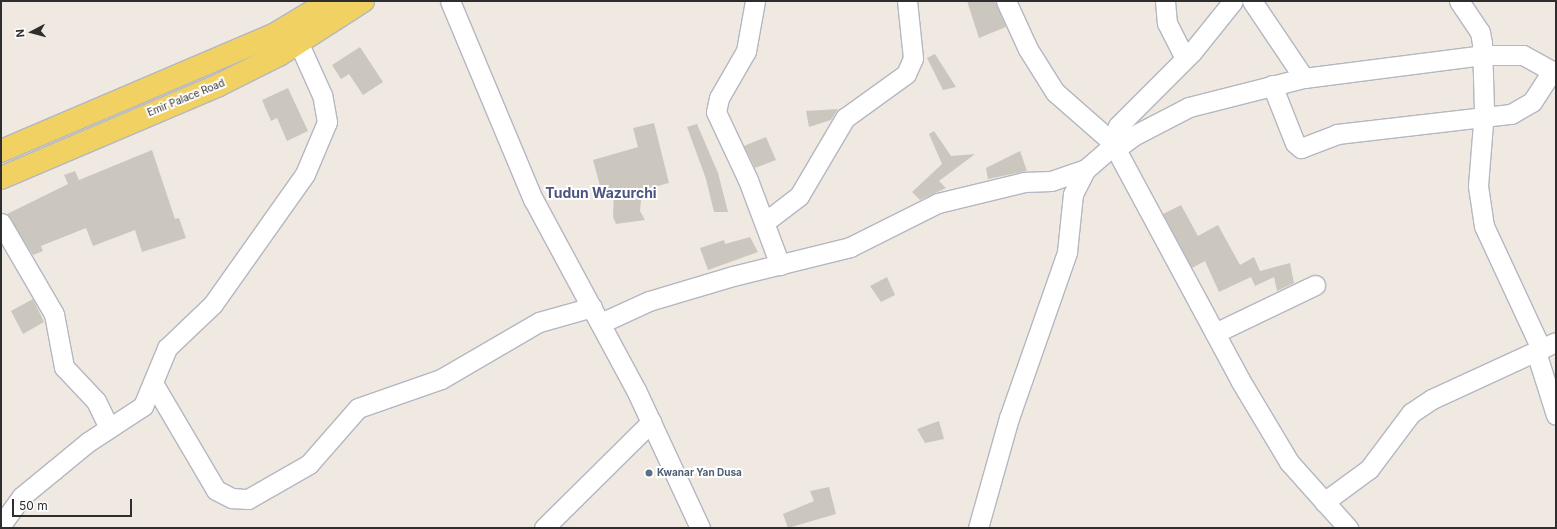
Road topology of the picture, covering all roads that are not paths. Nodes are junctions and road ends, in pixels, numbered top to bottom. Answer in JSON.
{"nodes":[{"id":1,"x":330,"y":1,"type":"edge"},
{"id":2,"x":363,"y":1,"type":"edge"},
{"id":3,"x":755,"y":1,"type":"edge"},
{"id":4,"x":907,"y":1,"type":"edge"},
{"id":5,"x":1006,"y":1,"type":"edge"},
{"id":6,"x":1165,"y":1,"type":"edge"},
{"id":7,"x":1233,"y":1,"type":"edge"},
{"id":8,"x":1252,"y":1,"type":"edge"},
{"id":9,"x":1459,"y":1,"type":"edge"},
{"id":10,"x":449,"y":2,"type":"edge"},
{"id":11,"x":299,"y":44,"type":"junction"},
{"id":12,"x":1483,"y":55,"type":"junction"},
{"id":13,"x":1185,"y":58,"type":"junction"},
{"id":14,"x":1553,"y":73,"type":"edge"},
{"id":15,"x":1304,"y":78,"type":"junction"},
{"id":16,"x":1272,"y":85,"type":"junction"},
{"id":17,"x":1482,"y":117,"type":"junction"},
{"id":18,"x":1114,"y":146,"type":"junction"},
{"id":19,"x":1,"y":151,"type":"edge"},
{"id":20,"x":1086,"y":169,"type":"junction"},
{"id":21,"x":1,"y":178,"type":"edge"},
{"id":22,"x":765,"y":222,"type":"junction"},
{"id":23,"x":1,"y":223,"type":"edge"},
{"id":24,"x":780,"y":265,"type":"junction"},
{"id":25,"x":1315,"y":285,"type":"dead end"},
{"id":26,"x":592,"y":306,"type":"junction"},
{"id":27,"x":601,"y":323,"type":"junction"},
{"id":28,"x":1215,"y":333,"type":"junction"},
{"id":29,"x":1544,"y":348,"type":"edge"},
{"id":30,"x":153,"y":383,"type":"junction"},
{"id":31,"x":1556,"y":415,"type":"edge"},
{"id":32,"x":651,"y":422,"type":"junction"},
{"id":33,"x":109,"y":428,"type":"junction"},
{"id":34,"x":1324,"y":502,"type":"junction"},
{"id":35,"x":1,"y":525,"type":"edge"},
{"id":36,"x":544,"y":528,"type":"edge"},
{"id":37,"x":700,"y":528,"type":"edge"},
{"id":38,"x":978,"y":528,"type":"edge"},
{"id":39,"x":1348,"y":528,"type":"edge"}],
"edges":[{"from":1,"to":19,"type":"main road"},
{"from":2,"to":11,"type":"main road","name":"Emir Palace Road"},
{"from":3,"to":22,"type":"street"},
{"from":4,"to":22,"type":"street"},
{"from":5,"to":18,"type":"street"},
{"from":6,"to":13,"type":"street"},
{"from":7,"to":13,"type":"street"},
{"from":8,"to":15,"type":"street"},
{"from":9,"to":12,"type":"street"},
{"from":10,"to":26,"type":"street"},
{"from":11,"to":21,"type":"main road","name":"Emir Palace Road"},
{"from":11,"to":30,"type":"street"},
{"from":12,"to":14,"type":"street"},
{"from":12,"to":15,"type":"street"},
{"from":12,"to":17,"type":"street"},
{"from":13,"to":18,"type":"street"},
{"from":14,"to":17,"type":"street"},
{"from":15,"to":16,"type":"street"},
{"from":16,"to":17,"type":"street"},
{"from":16,"to":18,"type":"street"},
{"from":17,"to":29,"type":"street"},
{"from":18,"to":20,"type":"street"},
{"from":18,"to":28,"type":"street"},
{"from":20,"to":24,"type":"street"},
{"from":20,"to":38,"type":"street"},
{"from":22,"to":24,"type":"street"},
{"from":23,"to":33,"type":"street"},
{"from":24,"to":27,"type":"street"},
{"from":25,"to":28,"type":"street"},
{"from":26,"to":27,"type":"street"},
{"from":26,"to":30,"type":"street"},
{"from":27,"to":32,"type":"street"},
{"from":28,"to":34,"type":"street"},
{"from":29,"to":31,"type":"street"},
{"from":29,"to":34,"type":"street"},
{"from":30,"to":33,"type":"street"},
{"from":32,"to":36,"type":"street"},
{"from":32,"to":37,"type":"street"},
{"from":33,"to":35,"type":"street"},
{"from":34,"to":39,"type":"street"}]}
